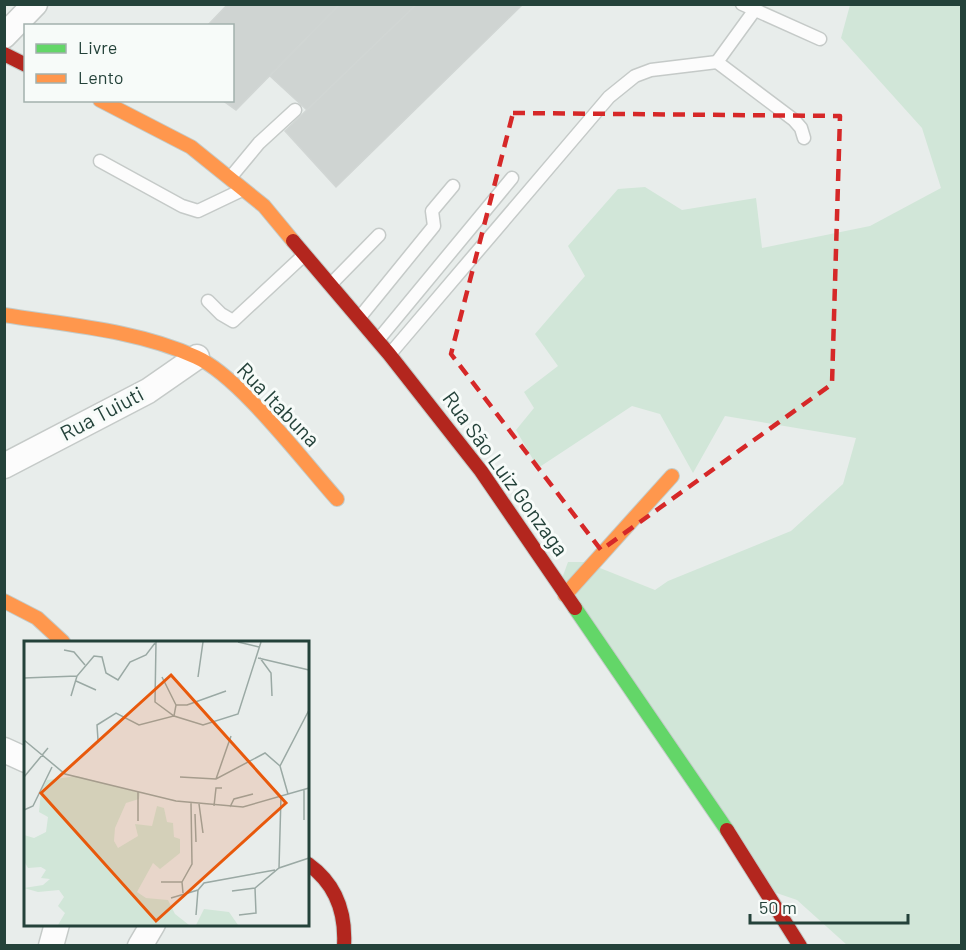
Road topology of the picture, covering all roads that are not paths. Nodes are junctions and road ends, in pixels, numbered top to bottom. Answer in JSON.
{"nodes":[{"id":1,"x":35,"y":4,"type":"edge"},
{"id":2,"x":742,"y":4,"type":"edge"},
{"id":3,"x":754,"y":11,"type":"junction"},
{"id":4,"x":4,"y":36,"type":"edge"},
{"id":5,"x":820,"y":39,"type":"dead end"},
{"id":6,"x":4,"y":54,"type":"edge"},
{"id":7,"x":717,"y":62,"type":"junction"},
{"id":8,"x":24,"y":64,"type":"edge"},
{"id":9,"x":104,"y":102,"type":"edge"},
{"id":10,"x":295,"y":110,"type":"dead end"},
{"id":11,"x":804,"y":138,"type":"dead end"},
{"id":12,"x":100,"y":161,"type":"dead end"},
{"id":13,"x":512,"y":178,"type":"dead end"},
{"id":14,"x":230,"y":179,"type":"junction"},
{"id":15,"x":453,"y":186,"type":"dead end"},
{"id":16,"x":243,"y":189,"type":"junction"},
{"id":17,"x":379,"y":235,"type":"dead end"},
{"id":18,"x":305,"y":254,"type":"junction"},
{"id":19,"x":331,"y":284,"type":"junction"},
{"id":20,"x":208,"y":301,"type":"dead end"},
{"id":21,"x":4,"y":315,"type":"edge"},
{"id":22,"x":359,"y":318,"type":"junction"},
{"id":23,"x":378,"y":341,"type":"junction"},
{"id":24,"x":389,"y":354,"type":"junction"},
{"id":25,"x":197,"y":357,"type":"junction"},
{"id":26,"x":4,"y":466,"type":"edge"},
{"id":27,"x":672,"y":476,"type":"dead end"},
{"id":28,"x":337,"y":499,"type":"dead end"},
{"id":29,"x":566,"y":595,"type":"junction"},
{"id":30,"x":4,"y":601,"type":"edge"},
{"id":31,"x":62,"y":641,"type":"edge"},
{"id":32,"x":4,"y":750,"type":"edge"},
{"id":33,"x":24,"y":759,"type":"edge"},
{"id":34,"x":309,"y":865,"type":"edge"},
{"id":35,"x":56,"y":926,"type":"edge"},
{"id":36,"x":152,"y":926,"type":"edge"},
{"id":37,"x":51,"y":945,"type":"edge"},
{"id":38,"x":140,"y":945,"type":"edge"},
{"id":39,"x":344,"y":945,"type":"edge"},
{"id":40,"x":800,"y":945,"type":"edge"}],
"edges":[{"from":1,"to":4,"type":"street"},
{"from":2,"to":3,"type":"lane"},
{"from":3,"to":5,"type":"lane"},
{"from":3,"to":7,"type":"lane"},
{"from":6,"to":8,"type":"main road"},
{"from":7,"to":11,"type":"lane"},
{"from":7,"to":24,"type":"lane"},
{"from":9,"to":14,"type":"main road","name":"Rua São Luiz Gonzaga"},
{"from":10,"to":14,"type":"lane"},
{"from":12,"to":16,"type":"lane"},
{"from":13,"to":23,"type":"lane"},
{"from":14,"to":16,"type":"main road","name":"Rua São Luiz Gonzaga"},
{"from":15,"to":22,"type":"lane"},
{"from":16,"to":18,"type":"main road","name":"Rua São Luiz Gonzaga"},
{"from":17,"to":19,"type":"lane"},
{"from":18,"to":19,"type":"main road","name":"Rua São Luiz Gonzaga"},
{"from":18,"to":20,"type":"lane"},
{"from":19,"to":22,"type":"main road","name":"Rua São Luiz Gonzaga"},
{"from":21,"to":25,"type":"main road","name":"Rua Itabuna"},
{"from":22,"to":23,"type":"main road","name":"Rua São Luiz Gonzaga"},
{"from":23,"to":24,"type":"main road","name":"Rua São Luiz Gonzaga"},
{"from":24,"to":29,"type":"main road","name":"Rua São Luiz Gonzaga"},
{"from":25,"to":26,"type":"street","name":"Rua Tuiuti"},
{"from":25,"to":28,"type":"main road","name":"Rua Itabuna"},
{"from":27,"to":29,"type":"main road"},
{"from":29,"to":40,"type":"main road","name":"Rua São Luiz Gonzaga"},
{"from":30,"to":31,"type":"main road"},
{"from":32,"to":33,"type":"street"},
{"from":34,"to":39,"type":"main road"},
{"from":35,"to":37,"type":"street"},
{"from":36,"to":38,"type":"street"}]}
